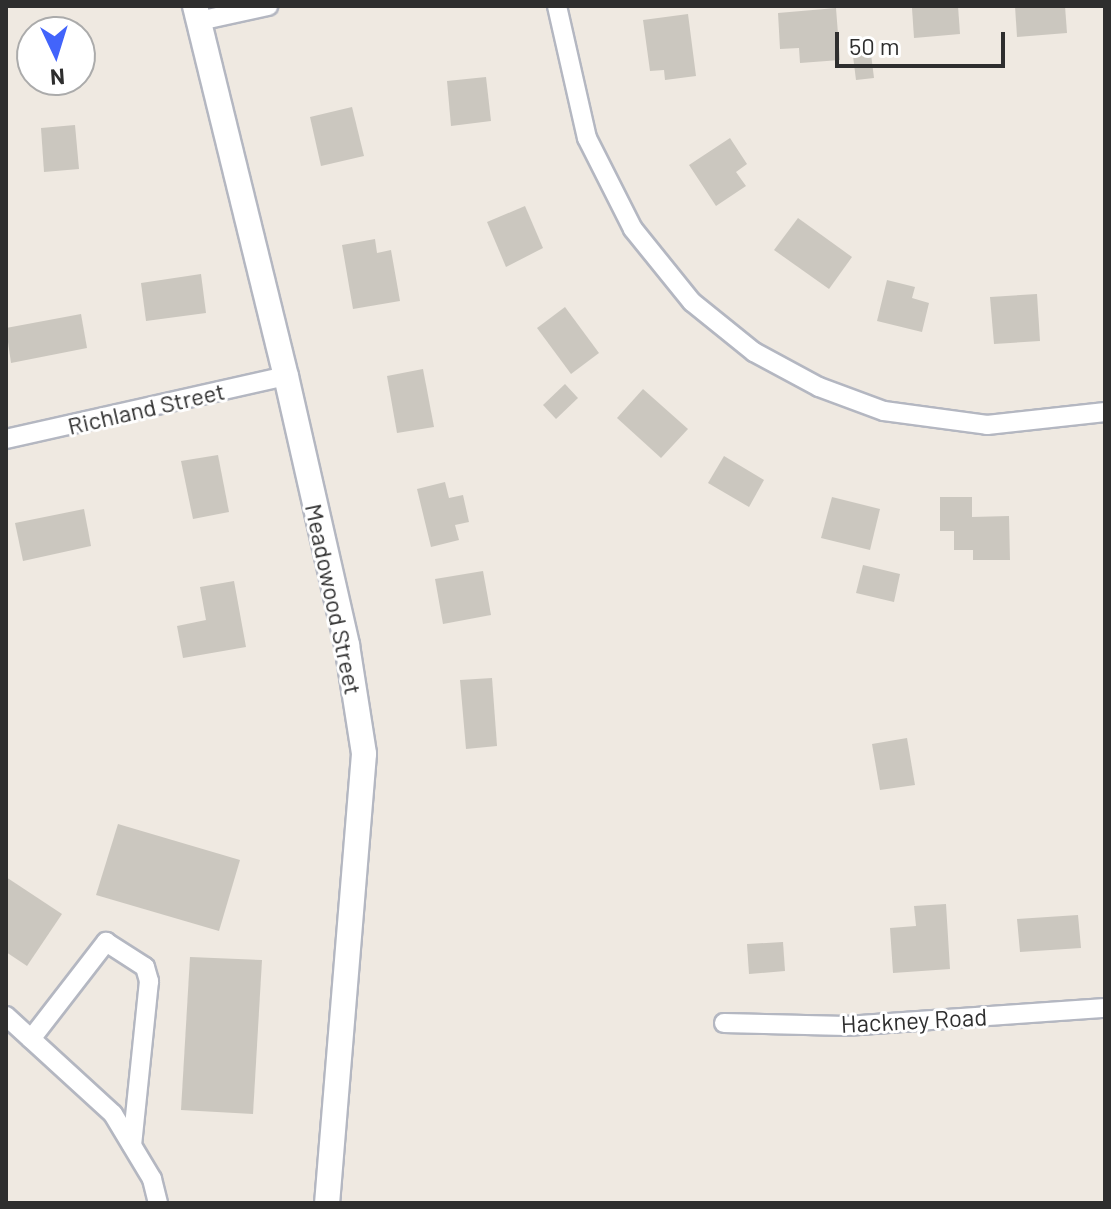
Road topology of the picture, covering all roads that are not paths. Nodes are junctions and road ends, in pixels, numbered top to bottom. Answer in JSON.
{"nodes":[{"id":1,"x":268,"y":6,"type":"edge"},
{"id":2,"x":557,"y":6,"type":"edge"},
{"id":3,"x":197,"y":13,"type":"edge"},
{"id":4,"x":286,"y":376,"type":"junction"},
{"id":5,"x":1105,"y":412,"type":"edge"},
{"id":6,"x":6,"y":439,"type":"edge"},
{"id":7,"x":1105,"y":1008,"type":"edge"},
{"id":8,"x":6,"y":1016,"type":"edge"},
{"id":9,"x":724,"y":1023,"type":"dead end"},
{"id":10,"x":31,"y":1039,"type":"junction"},
{"id":11,"x":132,"y":1145,"type":"junction"},
{"id":12,"x":158,"y":1203,"type":"edge"},
{"id":13,"x":327,"y":1203,"type":"edge"}],
"edges":[{"from":1,"to":3,"type":"street"},
{"from":2,"to":5,"type":"street"},
{"from":3,"to":4,"type":"street","name":"Meadowood Street"},
{"from":4,"to":6,"type":"street","name":"Richland Street"},
{"from":4,"to":13,"type":"street","name":"Meadowood Street"},
{"from":7,"to":9,"type":"street","name":"Hackney Road"},
{"from":8,"to":10,"type":"street"},
{"from":10,"to":11,"type":"street"},
{"from":10,"to":11,"type":"street"},
{"from":11,"to":12,"type":"street"}]}
